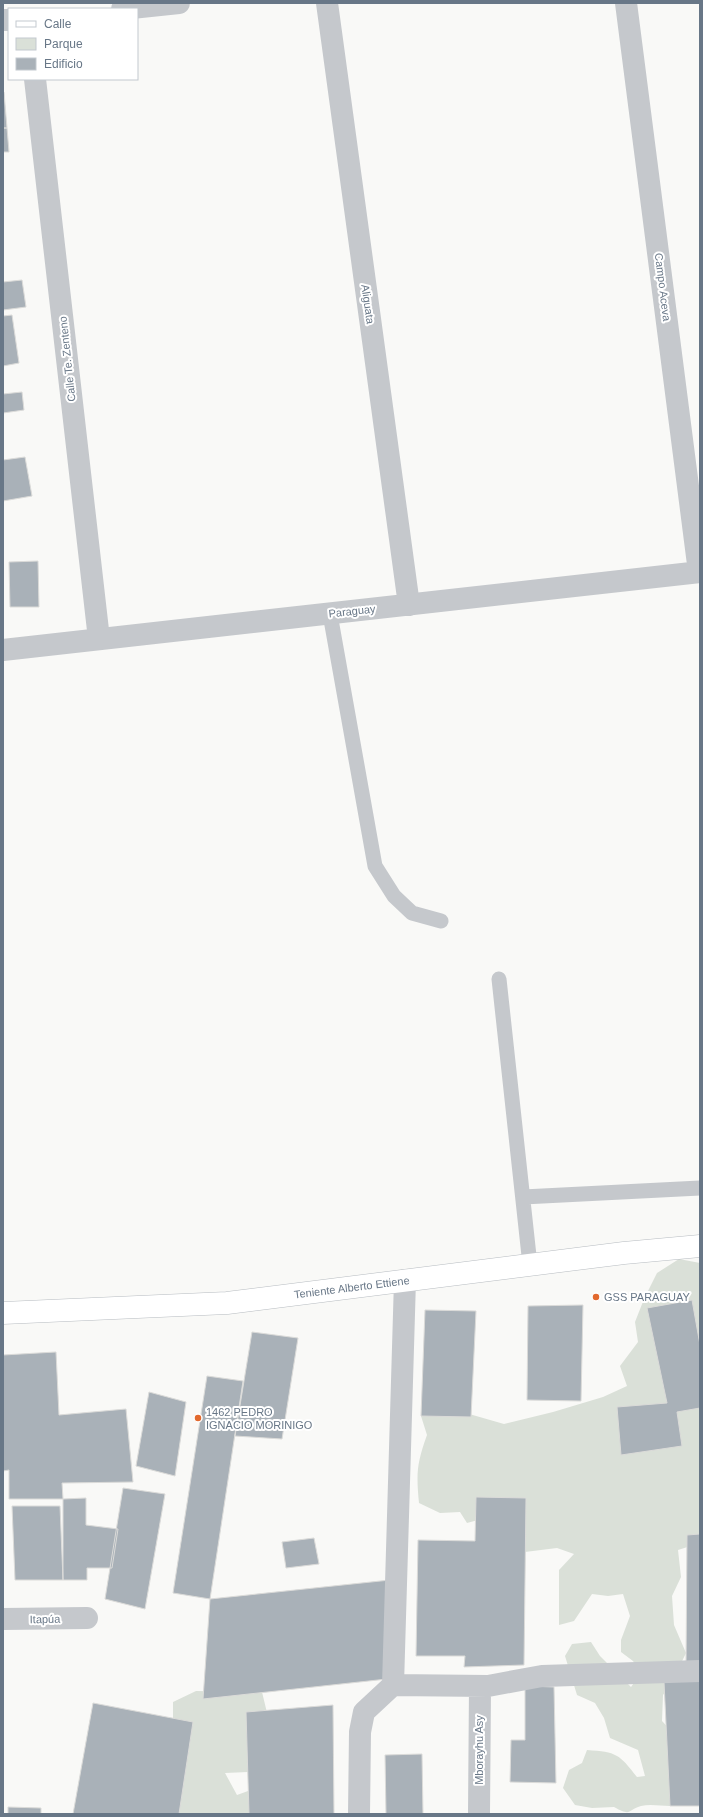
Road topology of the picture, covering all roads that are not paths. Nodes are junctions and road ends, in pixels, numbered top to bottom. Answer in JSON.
{"nodes":[{"id":1,"x":178,"y":3,"type":"edge"},
{"id":2,"x":327,"y":3,"type":"edge"},
{"id":3,"x":626,"y":3,"type":"edge"},
{"id":4,"x":131,"y":8,"type":"edge"},
{"id":5,"x":35,"y":80,"type":"edge"},
{"id":6,"x":700,"y":572,"type":"edge"},
{"id":7,"x":409,"y":605,"type":"junction"},
{"id":8,"x":330,"y":614,"type":"junction"},
{"id":9,"x":99,"y":639,"type":"junction"},
{"id":10,"x":3,"y":650,"type":"edge"},
{"id":11,"x":441,"y":921,"type":"dead end"},
{"id":12,"x":499,"y":979,"type":"dead end"},
{"id":13,"x":700,"y":1188,"type":"edge"},
{"id":14,"x":523,"y":1197,"type":"junction"},
{"id":15,"x":700,"y":1246,"type":"edge"},
{"id":16,"x":530,"y":1265,"type":"junction"},
{"id":17,"x":405,"y":1280,"type":"junction"},
{"id":18,"x":3,"y":1312,"type":"edge"},
{"id":19,"x":87,"y":1618,"type":"dead end"},
{"id":20,"x":3,"y":1620,"type":"edge"},
{"id":21,"x":700,"y":1671,"type":"edge"},
{"id":22,"x":393,"y":1685,"type":"junction"},
{"id":23,"x":480,"y":1686,"type":"junction"},
{"id":24,"x":359,"y":1814,"type":"edge"},
{"id":25,"x":479,"y":1814,"type":"edge"}],
"edges":[{"from":1,"to":4,"type":"street"},
{"from":2,"to":7,"type":"street","name":"Aliguata"},
{"from":3,"to":6,"type":"street","name":"Campo Aceva"},
{"from":5,"to":9,"type":"street","name":"Calle Te. Zenteno"},
{"from":6,"to":7,"type":"street","name":"Paraguay"},
{"from":7,"to":8,"type":"street","name":"Paraguay"},
{"from":8,"to":9,"type":"street","name":"Paraguay"},
{"from":8,"to":11,"type":"lane"},
{"from":9,"to":10,"type":"street","name":"Paraguay"},
{"from":12,"to":14,"type":"lane"},
{"from":13,"to":14,"type":"lane"},
{"from":14,"to":16,"type":"lane"},
{"from":15,"to":16,"type":"main road","name":"Teniente Alberto Ettiene"},
{"from":16,"to":17,"type":"main road","name":"Teniente Alberto Ettiene"},
{"from":17,"to":18,"type":"main road","name":"Teniente Alberto Ettiene"},
{"from":17,"to":22,"type":"street"},
{"from":19,"to":20,"type":"street","name":"Itapúa"},
{"from":21,"to":23,"type":"street"},
{"from":22,"to":23,"type":"street"},
{"from":22,"to":24,"type":"street"},
{"from":23,"to":25,"type":"street","name":"Mborayhu Asy"}]}
